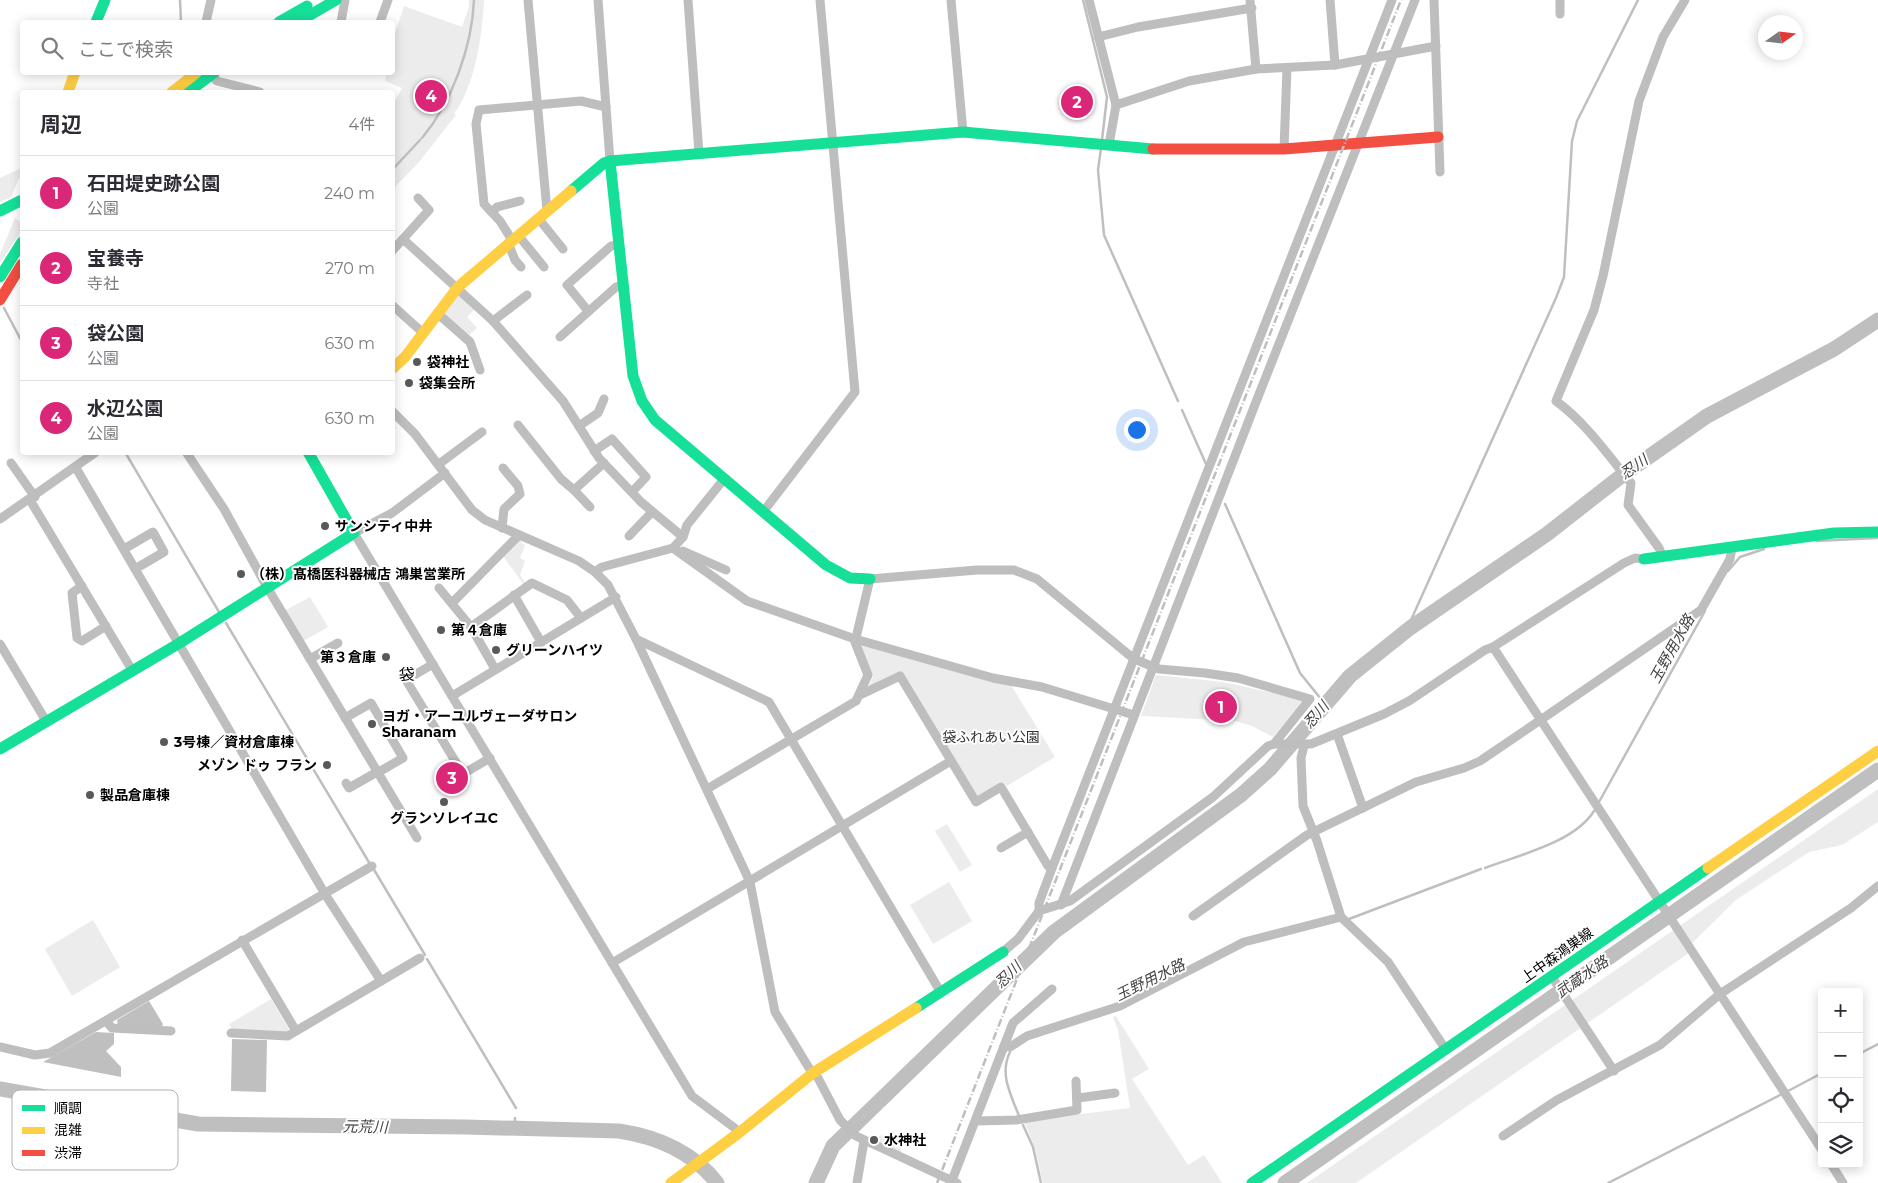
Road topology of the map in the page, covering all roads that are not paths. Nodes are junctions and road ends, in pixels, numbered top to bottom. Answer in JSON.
{"nodes":[{"id":1,"x":105,"y":0,"type":"edge"},
{"id":2,"x":211,"y":0,"type":"edge"},
{"id":3,"x":316,"y":0,"type":"edge"},
{"id":4,"x":336,"y":0,"type":"edge"},
{"id":5,"x":345,"y":0,"type":"edge"},
{"id":6,"x":388,"y":0,"type":"edge"},
{"id":7,"x":528,"y":0,"type":"edge"},
{"id":8,"x":598,"y":0,"type":"edge"},
{"id":9,"x":688,"y":0,"type":"edge"},
{"id":10,"x":820,"y":0,"type":"edge"},
{"id":11,"x":951,"y":0,"type":"edge"},
{"id":12,"x":1089,"y":0,"type":"edge"},
{"id":13,"x":1330,"y":0,"type":"edge"},
{"id":14,"x":1392,"y":0,"type":"edge"},
{"id":15,"x":1415,"y":0,"type":"edge"},
{"id":16,"x":1434,"y":0,"type":"edge"},
{"id":17,"x":1560,"y":0,"type":"edge"},
{"id":18,"x":1685,"y":0,"type":"edge"},
{"id":19,"x":1251,"y":4,"type":"edge"},
{"id":20,"x":1560,"y":14,"type":"dead end"},
{"id":21,"x":312,"y":19,"type":"edge"},
{"id":22,"x":97,"y":20,"type":"edge"},
{"id":23,"x":206,"y":20,"type":"edge"},
{"id":24,"x":282,"y":20,"type":"edge"},
{"id":25,"x":341,"y":20,"type":"edge"},
{"id":26,"x":381,"y":20,"type":"edge"},
{"id":27,"x":1098,"y":37,"type":"junction"},
{"id":28,"x":1436,"y":46,"type":"junction"},
{"id":29,"x":1394,"y":53,"type":"junction"},
{"id":30,"x":1368,"y":59,"type":"junction"},
{"id":31,"x":1335,"y":65,"type":"junction"},
{"id":32,"x":1287,"y":68,"type":"junction"},
{"id":33,"x":1256,"y":69,"type":"junction"},
{"id":34,"x":74,"y":75,"type":"edge"},
{"id":35,"x":193,"y":75,"type":"edge"},
{"id":36,"x":212,"y":75,"type":"edge"},
{"id":37,"x":214,"y":75,"type":"edge"},
{"id":38,"x":69,"y":90,"type":"edge"},
{"id":39,"x":174,"y":90,"type":"edge"},
{"id":40,"x":191,"y":90,"type":"edge"},
{"id":41,"x":252,"y":90,"type":"edge"},
{"id":42,"x":536,"y":104,"type":"junction"},
{"id":43,"x":1116,"y":105,"type":"junction"},
{"id":44,"x":606,"y":107,"type":"junction"},
{"id":45,"x":963,"y":132,"type":"junction"},
{"id":46,"x":1438,"y":137,"type":"junction"},
{"id":47,"x":833,"y":142,"type":"junction"},
{"id":48,"x":1359,"y":144,"type":"junction"},
{"id":49,"x":1336,"y":145,"type":"junction"},
{"id":50,"x":1109,"y":146,"type":"junction"},
{"id":51,"x":1284,"y":150,"type":"junction"},
{"id":52,"x":699,"y":154,"type":"junction"},
{"id":53,"x":610,"y":161,"type":"junction"},
{"id":54,"x":1440,"y":172,"type":"dead end"},
{"id":55,"x":418,"y":198,"type":"dead end"},
{"id":56,"x":20,"y":201,"type":"edge"},
{"id":57,"x":520,"y":201,"type":"dead end"},
{"id":58,"x":0,"y":211,"type":"edge"},
{"id":59,"x":492,"y":212,"type":"junction"},
{"id":60,"x":542,"y":214,"type":"junction"},
{"id":61,"x":403,"y":239,"type":"junction"},
{"id":62,"x":513,"y":240,"type":"junction"},
{"id":63,"x":619,"y":244,"type":"junction"},
{"id":64,"x":20,"y":245,"type":"edge"},
{"id":65,"x":395,"y":248,"type":"edge"},
{"id":66,"x":563,"y":249,"type":"dead end"},
{"id":67,"x":20,"y":267,"type":"edge"},
{"id":68,"x":521,"y":267,"type":"dead end"},
{"id":69,"x":544,"y":267,"type":"dead end"},
{"id":70,"x":0,"y":277,"type":"edge"},
{"id":71,"x":624,"y":285,"type":"junction"},
{"id":72,"x":458,"y":287,"type":"junction"},
{"id":73,"x":527,"y":294,"type":"dead end"},
{"id":74,"x":0,"y":300,"type":"edge"},
{"id":75,"x":395,"y":308,"type":"edge"},
{"id":76,"x":588,"y":311,"type":"junction"},
{"id":77,"x":437,"y":313,"type":"junction"},
{"id":78,"x":493,"y":321,"type":"junction"},
{"id":79,"x":422,"y":332,"type":"junction"},
{"id":80,"x":560,"y":337,"type":"dead end"},
{"id":81,"x":395,"y":366,"type":"edge"},
{"id":82,"x":480,"y":370,"type":"dead end"},
{"id":83,"x":604,"y":399,"type":"dead end"},
{"id":84,"x":395,"y":414,"type":"edge"},
{"id":85,"x":518,"y":425,"type":"dead end"},
{"id":86,"x":578,"y":426,"type":"junction"},
{"id":87,"x":482,"y":432,"type":"dead end"},
{"id":88,"x":594,"y":451,"type":"junction"},
{"id":89,"x":92,"y":455,"type":"edge"},
{"id":90,"x":188,"y":455,"type":"edge"},
{"id":91,"x":310,"y":455,"type":"edge"},
{"id":92,"x":11,"y":463,"type":"dead end"},
{"id":93,"x":439,"y":464,"type":"junction"},
{"id":94,"x":604,"y":464,"type":"junction"},
{"id":95,"x":76,"y":468,"type":"junction"},
{"id":96,"x":503,"y":468,"type":"dead end"},
{"id":97,"x":445,"y":473,"type":"junction"},
{"id":98,"x":724,"y":479,"type":"junction"},
{"id":99,"x":574,"y":490,"type":"junction"},
{"id":100,"x":632,"y":492,"type":"junction"},
{"id":101,"x":32,"y":499,"type":"junction"},
{"id":102,"x":590,"y":507,"type":"dead end"},
{"id":103,"x":652,"y":512,"type":"junction"},
{"id":104,"x":763,"y":512,"type":"junction"},
{"id":105,"x":0,"y":519,"type":"edge"},
{"id":106,"x":502,"y":528,"type":"junction"},
{"id":107,"x":1878,"y":532,"type":"edge"},
{"id":108,"x":354,"y":533,"type":"junction"},
{"id":109,"x":519,"y":535,"type":"junction"},
{"id":110,"x":629,"y":536,"type":"dead end"},
{"id":111,"x":683,"y":537,"type":"junction"},
{"id":112,"x":673,"y":548,"type":"junction"},
{"id":113,"x":1732,"y":548,"type":"junction"},
{"id":114,"x":124,"y":549,"type":"junction"},
{"id":115,"x":1663,"y":557,"type":"junction"},
{"id":116,"x":1644,"y":559,"type":"joint"},
{"id":117,"x":135,"y":569,"type":"junction"},
{"id":118,"x":726,"y":570,"type":"dead end"},
{"id":119,"x":595,"y":572,"type":"junction"},
{"id":120,"x":870,"y":579,"type":"junction"},
{"id":121,"x":82,"y":586,"type":"junction"},
{"id":122,"x":266,"y":587,"type":"junction"},
{"id":123,"x":439,"y":588,"type":"dead end"},
{"id":124,"x":514,"y":596,"type":"junction"},
{"id":125,"x":616,"y":597,"type":"junction"},
{"id":126,"x":452,"y":603,"type":"junction"},
{"id":127,"x":580,"y":618,"type":"junction"},
{"id":128,"x":106,"y":626,"type":"junction"},
{"id":129,"x":471,"y":626,"type":"junction"},
{"id":130,"x":636,"y":638,"type":"junction"},
{"id":131,"x":855,"y":639,"type":"junction"},
{"id":132,"x":541,"y":642,"type":"junction"},
{"id":133,"x":338,"y":643,"type":"dead end"},
{"id":134,"x":0,"y":644,"type":"edge"},
{"id":135,"x":178,"y":644,"type":"junction"},
{"id":136,"x":1493,"y":647,"type":"junction"},
{"id":137,"x":310,"y":658,"type":"junction"},
{"id":138,"x":1134,"y":659,"type":"junction"},
{"id":139,"x":433,"y":664,"type":"junction"},
{"id":140,"x":1152,"y":668,"type":"junction"},
{"id":141,"x":495,"y":669,"type":"junction"},
{"id":142,"x":132,"y":670,"type":"junction"},
{"id":143,"x":860,"y":695,"type":"junction"},
{"id":144,"x":452,"y":696,"type":"junction"},
{"id":145,"x":1114,"y":711,"type":"junction"},
{"id":146,"x":1134,"y":716,"type":"junction"},
{"id":147,"x":345,"y":718,"type":"junction"},
{"id":148,"x":46,"y":721,"type":"junction"},
{"id":149,"x":1539,"y":721,"type":"junction"},
{"id":150,"x":1337,"y":734,"type":"junction"},
{"id":151,"x":791,"y":740,"type":"junction"},
{"id":152,"x":1276,"y":744,"type":"junction"},
{"id":153,"x":1304,"y":746,"type":"junction"},
{"id":154,"x":0,"y":749,"type":"edge"},
{"id":155,"x":1878,"y":752,"type":"edge"},
{"id":156,"x":490,"y":758,"type":"junction"},
{"id":157,"x":951,"y":761,"type":"junction"},
{"id":158,"x":377,"y":772,"type":"junction"},
{"id":159,"x":349,"y":788,"type":"dead end"},
{"id":160,"x":707,"y":790,"type":"junction"},
{"id":161,"x":1363,"y":808,"type":"junction"},
{"id":162,"x":843,"y":826,"type":"junction"},
{"id":163,"x":1028,"y":832,"type":"junction"},
{"id":164,"x":1313,"y":832,"type":"junction"},
{"id":165,"x":417,"y":838,"type":"dead end"},
{"id":166,"x":1001,"y":848,"type":"dead end"},
{"id":167,"x":372,"y":866,"type":"dead end"},
{"id":168,"x":1052,"y":868,"type":"junction"},
{"id":169,"x":750,"y":882,"type":"junction"},
{"id":170,"x":1878,"y":886,"type":"edge"},
{"id":171,"x":325,"y":894,"type":"junction"},
{"id":172,"x":1062,"y":905,"type":"junction"},
{"id":173,"x":1661,"y":906,"type":"junction"},
{"id":174,"x":1039,"y":911,"type":"junction"},
{"id":175,"x":1193,"y":916,"type":"dead end"},
{"id":176,"x":1341,"y":917,"type":"junction"},
{"id":177,"x":242,"y":940,"type":"junction"},
{"id":178,"x":1002,"y":952,"type":"joint"},
{"id":179,"x":420,"y":958,"type":"dead end"},
{"id":180,"x":612,"y":963,"type":"junction"},
{"id":181,"x":1554,"y":980,"type":"junction"},
{"id":182,"x":381,"y":982,"type":"junction"},
{"id":183,"x":1052,"y":989,"type":"dead end"},
{"id":184,"x":940,"y":991,"type":"junction"},
{"id":185,"x":1720,"y":994,"type":"junction"},
{"id":186,"x":106,"y":1020,"type":"junction"},
{"id":187,"x":171,"y":1031,"type":"dead end"},
{"id":188,"x":296,"y":1031,"type":"junction"},
{"id":189,"x":231,"y":1033,"type":"dead end"},
{"id":190,"x":1004,"y":1046,"type":"junction"},
{"id":191,"x":0,"y":1048,"type":"edge"},
{"id":192,"x":1446,"y":1050,"type":"junction"},
{"id":193,"x":1614,"y":1070,"type":"junction"},
{"id":194,"x":813,"y":1073,"type":"junction"},
{"id":195,"x":1076,"y":1081,"type":"dead end"},
{"id":196,"x":1115,"y":1093,"type":"dead end"},
{"id":197,"x":1078,"y":1098,"type":"junction"},
{"id":198,"x":976,"y":1121,"type":"junction"},
{"id":199,"x":740,"y":1132,"type":"junction"},
{"id":200,"x":1503,"y":1136,"type":"dead end"},
{"id":201,"x":860,"y":1139,"type":"junction"},
{"id":202,"x":1818,"y":1144,"type":"edge"},
{"id":203,"x":1834,"y":1168,"type":"edge"},
{"id":204,"x":676,"y":1180,"type":"edge"},
{"id":205,"x":954,"y":1182,"type":"edge"},
{"id":206,"x":857,"y":1183,"type":"edge"},
{"id":207,"x":1252,"y":1183,"type":"edge"},
{"id":208,"x":1843,"y":1183,"type":"edge"}],
"edges":[{"from":1,"to":22,"type":"main road"},
{"from":2,"to":23,"type":"street"},
{"from":3,"to":24,"type":"main road"},
{"from":4,"to":21,"type":"main road"},
{"from":5,"to":25,"type":"street"},
{"from":6,"to":26,"type":"street"},
{"from":7,"to":42,"type":"street"},
{"from":8,"to":44,"type":"street"},
{"from":9,"to":52,"type":"street"},
{"from":10,"to":47,"type":"street"},
{"from":11,"to":45,"type":"street"},
{"from":12,"to":27,"type":"street"},
{"from":13,"to":31,"type":"street"},
{"from":14,"to":30,"type":"street"},
{"from":15,"to":29,"type":"street"},
{"from":16,"to":28,"type":"street"},
{"from":17,"to":20,"type":"street"},
{"from":18,"to":115,"type":"street"},
{"from":19,"to":27,"type":"street"},
{"from":19,"to":33,"type":"street"},
{"from":27,"to":43,"type":"street"},
{"from":28,"to":29,"type":"street"},
{"from":28,"to":46,"type":"street"},
{"from":29,"to":30,"type":"street"},
{"from":29,"to":48,"type":"street"},
{"from":30,"to":31,"type":"street"},
{"from":30,"to":49,"type":"street"},
{"from":31,"to":32,"type":"street"},
{"from":32,"to":33,"type":"street"},
{"from":32,"to":51,"type":"street"},
{"from":33,"to":43,"type":"street"},
{"from":34,"to":38,"type":"main road"},
{"from":35,"to":39,"type":"main road"},
{"from":36,"to":40,"type":"main road"},
{"from":37,"to":41,"type":"street"},
{"from":42,"to":44,"type":"street"},
{"from":42,"to":59,"type":"street"},
{"from":42,"to":60,"type":"street"},
{"from":43,"to":50,"type":"street"},
{"from":44,"to":53,"type":"street"},
{"from":45,"to":47,"type":"main road"},
{"from":45,"to":50,"type":"main road"},
{"from":46,"to":48,"type":"main road"},
{"from":46,"to":54,"type":"street"},
{"from":47,"to":52,"type":"main road"},
{"from":47,"to":104,"type":"street"},
{"from":48,"to":49,"type":"main road"},
{"from":48,"to":140,"type":"street"},
{"from":49,"to":51,"type":"main road"},
{"from":49,"to":138,"type":"street"},
{"from":50,"to":51,"type":"main road"},
{"from":52,"to":53,"type":"main road"},
{"from":53,"to":60,"type":"main road"},
{"from":53,"to":63,"type":"main road"},
{"from":55,"to":61,"type":"street"},
{"from":56,"to":58,"type":"main road"},
{"from":57,"to":59,"type":"street"},
{"from":59,"to":62,"type":"street"},
{"from":60,"to":62,"type":"main road"},
{"from":60,"to":66,"type":"street"},
{"from":61,"to":65,"type":"street"},
{"from":61,"to":72,"type":"street"},
{"from":62,"to":68,"type":"street"},
{"from":62,"to":69,"type":"street"},
{"from":62,"to":72,"type":"main road"},
{"from":63,"to":71,"type":"main road"},
{"from":63,"to":76,"type":"street"},
{"from":64,"to":70,"type":"main road"},
{"from":67,"to":74,"type":"main road"},
{"from":71,"to":76,"type":"street"},
{"from":71,"to":98,"type":"main road"},
{"from":72,"to":77,"type":"main road"},
{"from":72,"to":78,"type":"street"},
{"from":73,"to":78,"type":"street"},
{"from":75,"to":79,"type":"street"},
{"from":76,"to":80,"type":"street"},
{"from":77,"to":79,"type":"main road"},
{"from":77,"to":82,"type":"street"},
{"from":78,"to":86,"type":"street"},
{"from":79,"to":81,"type":"main road"},
{"from":83,"to":86,"type":"street"},
{"from":84,"to":93,"type":"street"},
{"from":85,"to":99,"type":"street"},
{"from":86,"to":88,"type":"street"},
{"from":87,"to":93,"type":"street"},
{"from":88,"to":94,"type":"street"},
{"from":88,"to":100,"type":"street"},
{"from":89,"to":95,"type":"street"},
{"from":90,"to":122,"type":"street"},
{"from":91,"to":108,"type":"main road"},
{"from":92,"to":101,"type":"street"},
{"from":93,"to":97,"type":"street"},
{"from":94,"to":99,"type":"street"},
{"from":94,"to":100,"type":"street"},
{"from":95,"to":101,"type":"street"},
{"from":95,"to":114,"type":"street"},
{"from":96,"to":106,"type":"street"},
{"from":97,"to":106,"type":"street"},
{"from":97,"to":108,"type":"street"},
{"from":98,"to":104,"type":"main road"},
{"from":98,"to":111,"type":"street"},
{"from":99,"to":102,"type":"street"},
{"from":100,"to":103,"type":"street"},
{"from":101,"to":105,"type":"street"},
{"from":101,"to":121,"type":"street"},
{"from":103,"to":110,"type":"street"},
{"from":103,"to":111,"type":"street"},
{"from":104,"to":120,"type":"main road"},
{"from":106,"to":109,"type":"street"},
{"from":107,"to":113,"type":"main road"},
{"from":108,"to":122,"type":"main road"},
{"from":108,"to":139,"type":"street"},
{"from":109,"to":119,"type":"street"},
{"from":109,"to":126,"type":"street"},
{"from":111,"to":112,"type":"street"},
{"from":112,"to":118,"type":"street"},
{"from":112,"to":119,"type":"street"},
{"from":112,"to":131,"type":"street"},
{"from":113,"to":115,"type":"main road"},
{"from":113,"to":149,"type":"street"},
{"from":114,"to":117,"type":"street"},
{"from":114,"to":117,"type":"street"},
{"from":115,"to":116,"type":"main road"},
{"from":116,"to":136,"type":"street"},
{"from":117,"to":135,"type":"street"},
{"from":119,"to":125,"type":"street"},
{"from":120,"to":131,"type":"street"},
{"from":120,"to":138,"type":"street"},
{"from":121,"to":128,"type":"street"},
{"from":121,"to":128,"type":"street"},
{"from":122,"to":135,"type":"main road"},
{"from":122,"to":137,"type":"street"},
{"from":123,"to":126,"type":"street"},
{"from":124,"to":127,"type":"street"},
{"from":124,"to":129,"type":"street"},
{"from":124,"to":132,"type":"street"},
{"from":125,"to":127,"type":"street"},
{"from":125,"to":130,"type":"street"},
{"from":126,"to":129,"type":"street"},
{"from":127,"to":132,"type":"street"},
{"from":128,"to":142,"type":"street"},
{"from":129,"to":141,"type":"street"},
{"from":130,"to":151,"type":"street"},
{"from":130,"to":160,"type":"street"},
{"from":131,"to":143,"type":"street"},
{"from":131,"to":145,"type":"street"},
{"from":132,"to":141,"type":"street"},
{"from":133,"to":137,"type":"street"},
{"from":134,"to":148,"type":"street"},
{"from":135,"to":142,"type":"main road"},
{"from":135,"to":171,"type":"street"},
{"from":136,"to":149,"type":"street"},
{"from":136,"to":150,"type":"street"},
{"from":137,"to":147,"type":"street"},
{"from":138,"to":140,"type":"street"},
{"from":138,"to":145,"type":"street"},
{"from":139,"to":144,"type":"street"},
{"from":139,"to":156,"type":"street"},
{"from":140,"to":146,"type":"street"},
{"from":140,"to":152,"type":"street"},
{"from":141,"to":144,"type":"street"},
{"from":142,"to":148,"type":"main road"},
{"from":143,"to":151,"type":"street"},
{"from":143,"to":157,"type":"street"},
{"from":144,"to":156,"type":"street"},
{"from":145,"to":146,"type":"street"},
{"from":145,"to":168,"type":"street"},
{"from":146,"to":172,"type":"street"},
{"from":147,"to":158,"type":"street"},
{"from":147,"to":158,"type":"street"},
{"from":148,"to":154,"type":"main road"},
{"from":149,"to":161,"type":"street"},
{"from":149,"to":173,"type":"street"},
{"from":150,"to":153,"type":"street"},
{"from":150,"to":161,"type":"street"},
{"from":151,"to":160,"type":"street"},
{"from":151,"to":162,"type":"street"},
{"from":152,"to":153,"type":"street"},
{"from":152,"to":172,"type":"street"},
{"from":153,"to":164,"type":"street"},
{"from":155,"to":173,"type":"main road","name":"上中森鴻巣線"},
{"from":156,"to":180,"type":"street"},
{"from":157,"to":162,"type":"street"},
{"from":157,"to":163,"type":"street"},
{"from":158,"to":159,"type":"street"},
{"from":158,"to":165,"type":"street"},
{"from":160,"to":169,"type":"street"},
{"from":161,"to":164,"type":"street"},
{"from":162,"to":169,"type":"street"},
{"from":162,"to":184,"type":"street"},
{"from":163,"to":166,"type":"street"},
{"from":163,"to":168,"type":"street"},
{"from":164,"to":175,"type":"street"},
{"from":164,"to":176,"type":"street"},
{"from":167,"to":171,"type":"street"},
{"from":168,"to":174,"type":"street"},
{"from":169,"to":180,"type":"street"},
{"from":169,"to":194,"type":"street"},
{"from":170,"to":185,"type":"street"},
{"from":171,"to":177,"type":"street"},
{"from":171,"to":182,"type":"street"},
{"from":172,"to":174,"type":"street"},
{"from":173,"to":181,"type":"main road","name":"上中森鴻巣線"},
{"from":173,"to":185,"type":"street"},
{"from":174,"to":178,"type":"street"},
{"from":176,"to":190,"type":"street"},
{"from":176,"to":192,"type":"street"},
{"from":177,"to":186,"type":"street"},
{"from":177,"to":188,"type":"street"},
{"from":178,"to":184,"type":"main road"},
{"from":179,"to":182,"type":"street"},
{"from":180,"to":199,"type":"street"},
{"from":181,"to":192,"type":"main road","name":"上中森鴻巣線"},
{"from":181,"to":193,"type":"street"},
{"from":182,"to":188,"type":"street"},
{"from":183,"to":190,"type":"street"},
{"from":184,"to":194,"type":"main road"},
{"from":185,"to":193,"type":"street"},
{"from":185,"to":202,"type":"street"},
{"from":186,"to":187,"type":"street"},
{"from":186,"to":191,"type":"street"},
{"from":188,"to":189,"type":"street"},
{"from":190,"to":198,"type":"street"},
{"from":192,"to":207,"type":"main road","name":"上中森鴻巣線"},
{"from":193,"to":200,"type":"street"},
{"from":194,"to":199,"type":"main road"},
{"from":194,"to":201,"type":"street"},
{"from":195,"to":197,"type":"street"},
{"from":196,"to":197,"type":"street"},
{"from":197,"to":198,"type":"street"},
{"from":198,"to":205,"type":"street"},
{"from":199,"to":204,"type":"main road"},
{"from":201,"to":205,"type":"street"},
{"from":201,"to":206,"type":"street"},
{"from":203,"to":208,"type":"street"}]}
